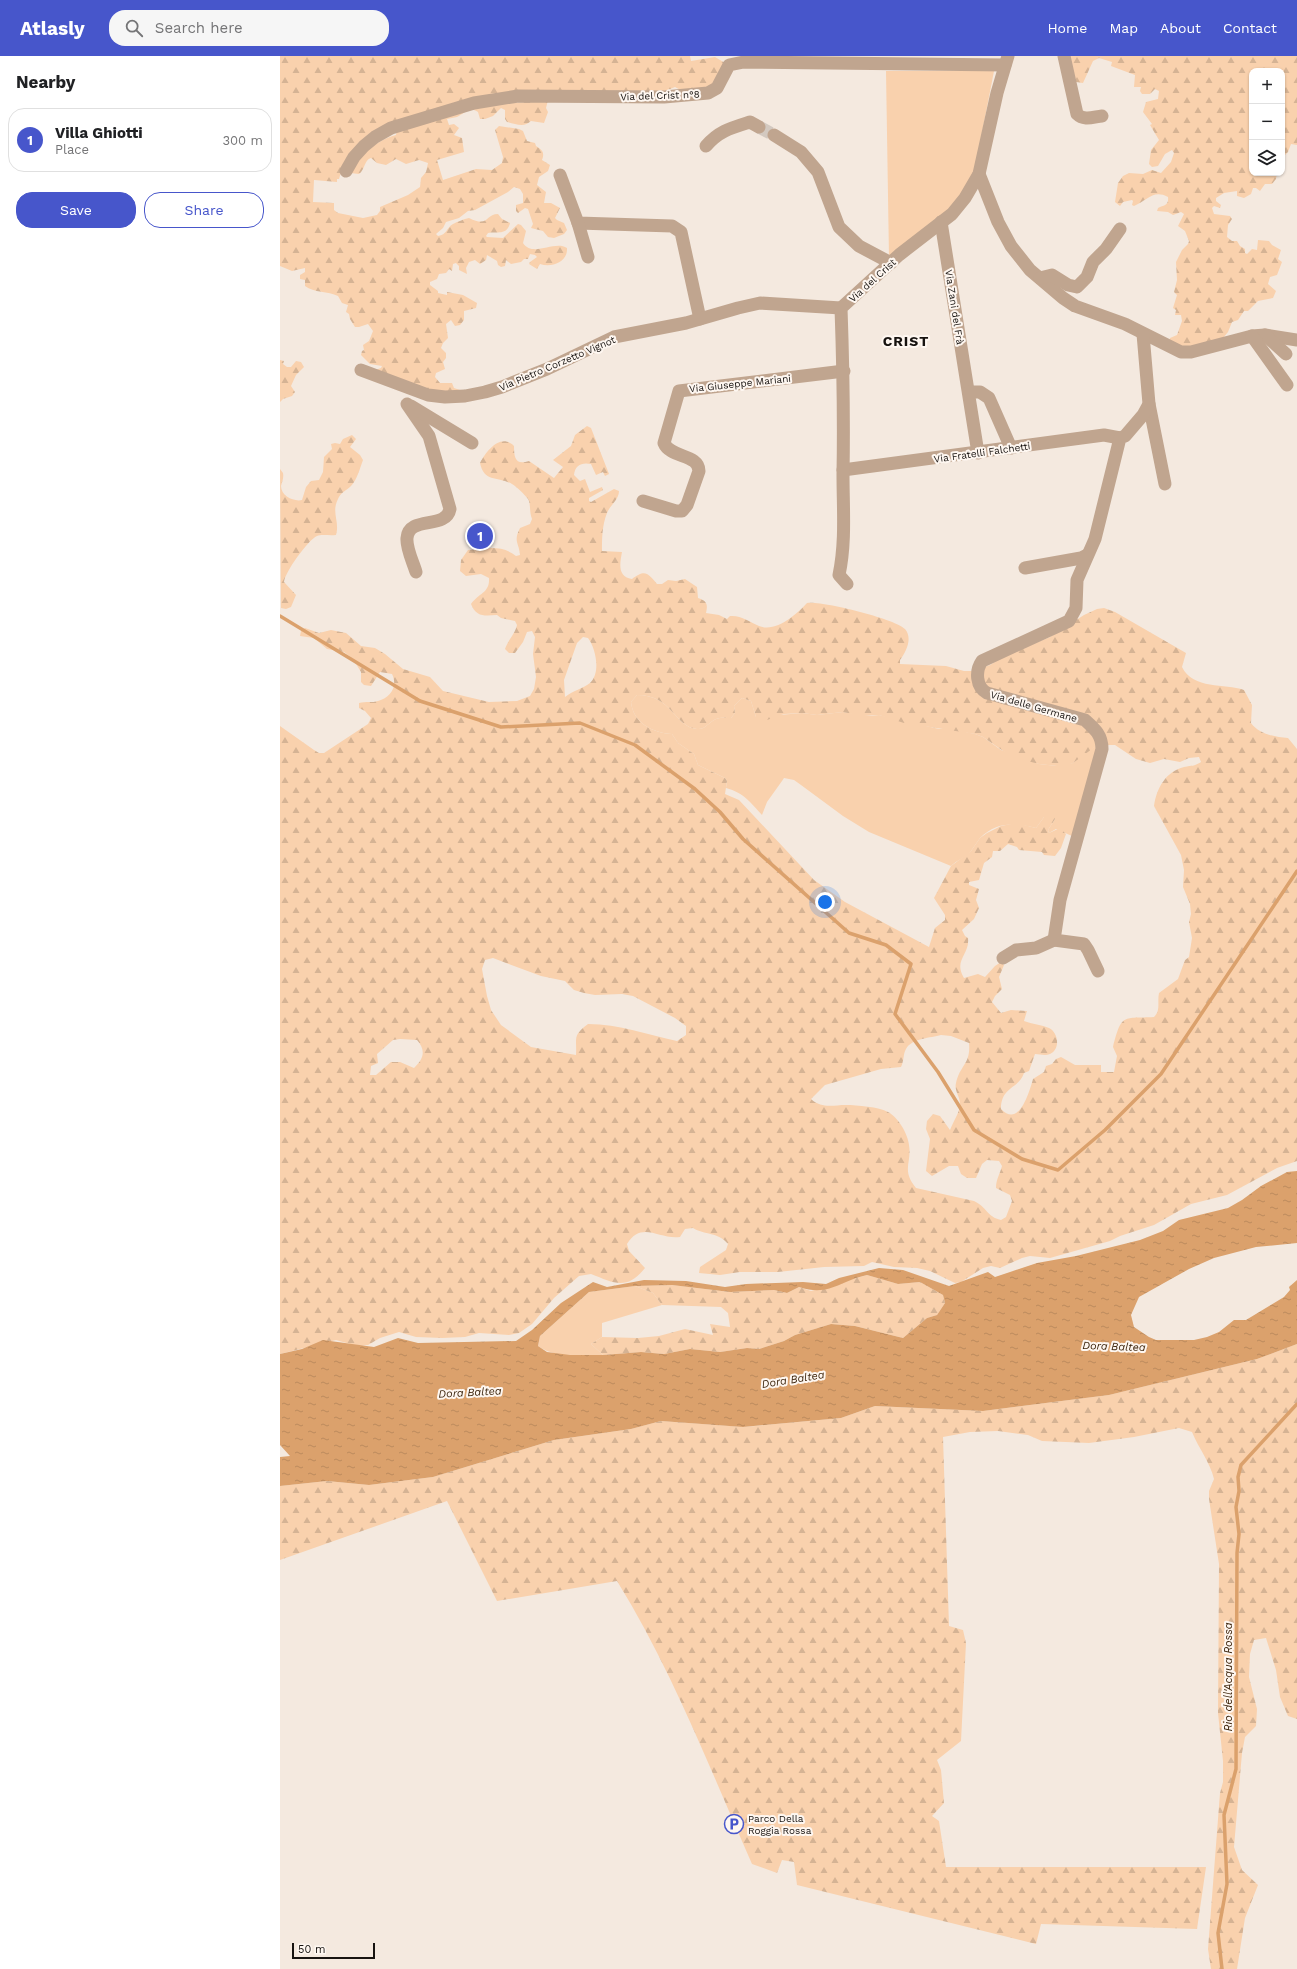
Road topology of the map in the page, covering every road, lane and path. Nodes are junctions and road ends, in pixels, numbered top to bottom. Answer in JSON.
{"nodes":[{"id":1,"x":1064,"y":56,"type":"edge"},
{"id":2,"x":1007,"y":61,"type":"edge"},
{"id":3,"x":1102,"y":116,"type":"dead end"},
{"id":4,"x":759,"y":127,"type":"tunnel mouth"},
{"id":5,"x":774,"y":135,"type":"tunnel mouth"},
{"id":6,"x":706,"y":146,"type":"dead end"},
{"id":7,"x":346,"y":171,"type":"dead end"},
{"id":8,"x":979,"y":174,"type":"junction"},
{"id":9,"x":560,"y":175,"type":"dead end"},
{"id":10,"x":941,"y":222,"type":"junction"},
{"id":11,"x":578,"y":223,"type":"junction"},
{"id":12,"x":1120,"y":229,"type":"dead end"},
{"id":13,"x":588,"y":257,"type":"dead end"},
{"id":14,"x":890,"y":263,"type":"junction"},
{"id":15,"x":1040,"y":278,"type":"junction"},
{"id":16,"x":842,"y":308,"type":"junction"},
{"id":17,"x":700,"y":319,"type":"junction"},
{"id":18,"x":1142,"y":333,"type":"junction"},
{"id":19,"x":1265,"y":335,"type":"junction"},
{"id":20,"x":1252,"y":336,"type":"junction"},
{"id":21,"x":1297,"y":340,"type":"edge"},
{"id":22,"x":1286,"y":354,"type":"dead end"},
{"id":23,"x":361,"y":370,"type":"dead end"},
{"id":24,"x":844,"y":371,"type":"junction"},
{"id":25,"x":1287,"y":385,"type":"dead end"},
{"id":26,"x":414,"y":390,"type":"junction"},
{"id":27,"x":968,"y":392,"type":"junction"},
{"id":28,"x":407,"y":404,"type":"junction"},
{"id":29,"x":1149,"y":404,"type":"junction"},
{"id":30,"x":1120,"y":438,"type":"junction"},
{"id":31,"x":472,"y":443,"type":"dead end"},
{"id":32,"x":1011,"y":448,"type":"junction"},
{"id":33,"x":978,"y":452,"type":"junction"},
{"id":34,"x":844,"y":470,"type":"junction"},
{"id":35,"x":1165,"y":484,"type":"dead end"},
{"id":36,"x":643,"y":501,"type":"dead end"},
{"id":37,"x":1087,"y":555,"type":"junction"},
{"id":38,"x":1025,"y":568,"type":"dead end"},
{"id":39,"x":416,"y":572,"type":"dead end"},
{"id":40,"x":847,"y":584,"type":"dead end"},
{"id":41,"x":1054,"y":940,"type":"junction"},
{"id":42,"x":1002,"y":958,"type":"dead end"},
{"id":43,"x":1098,"y":971,"type":"dead end"}],
"edges":[{"from":1,"to":3,"type":"street"},
{"from":2,"to":7,"type":"street","name":"Via del Crist n°8"},
{"from":2,"to":8,"type":"street","name":"Via del Crist"},
{"from":4,"to":6,"type":"street"},
{"from":5,"to":14,"type":"street"},
{"from":8,"to":10,"type":"street","name":"Via del Crist"},
{"from":8,"to":15,"type":"street"},
{"from":9,"to":11,"type":"street"},
{"from":10,"to":14,"type":"street","name":"Via del Crist"},
{"from":10,"to":27,"type":"street","name":"Via Zani del Frà"},
{"from":11,"to":13,"type":"street"},
{"from":11,"to":17,"type":"street"},
{"from":12,"to":15,"type":"street"},
{"from":14,"to":16,"type":"street","name":"Via del Crist"},
{"from":15,"to":18,"type":"street"},
{"from":16,"to":17,"type":"street","name":"Via Pietro Corzetto Vignot"},
{"from":16,"to":24,"type":"street","name":"Via del Crist"},
{"from":17,"to":26,"type":"street","name":"Via Pietro Corzetto Vignot"},
{"from":18,"to":20,"type":"street"},
{"from":18,"to":29,"type":"street"},
{"from":19,"to":20,"type":"street"},
{"from":19,"to":21,"type":"street"},
{"from":19,"to":22,"type":"street"},
{"from":20,"to":25,"type":"street"},
{"from":23,"to":26,"type":"street","name":"Via Pietro Corzetto Vignot"},
{"from":24,"to":34,"type":"street","name":"Via del Crist"},
{"from":24,"to":36,"type":"street","name":"Via Giuseppe Mariani"},
{"from":26,"to":28,"type":"street"},
{"from":27,"to":32,"type":"street"},
{"from":27,"to":33,"type":"street","name":"Via Zani del Frà"},
{"from":28,"to":31,"type":"street"},
{"from":28,"to":39,"type":"street"},
{"from":29,"to":30,"type":"street"},
{"from":29,"to":35,"type":"street"},
{"from":30,"to":32,"type":"street","name":"Via Fratelli Falchetti"},
{"from":30,"to":37,"type":"street","name":"Via delle Germane"},
{"from":32,"to":33,"type":"street","name":"Via Fratelli Falchetti"},
{"from":33,"to":34,"type":"street","name":"Via Fratelli Falchetti"},
{"from":34,"to":40,"type":"street","name":"Via del Crist"},
{"from":37,"to":38,"type":"street"},
{"from":37,"to":41,"type":"street","name":"Via delle Germane"},
{"from":41,"to":42,"type":"street"},
{"from":41,"to":43,"type":"street"}]}
